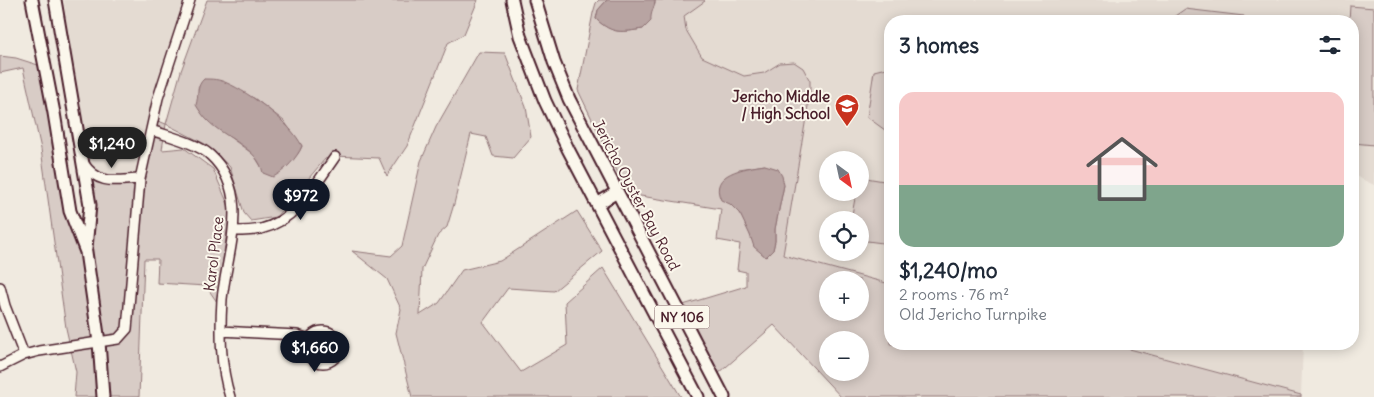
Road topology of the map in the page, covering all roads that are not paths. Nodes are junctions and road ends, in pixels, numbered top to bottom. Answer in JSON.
{"nodes":[{"id":1,"x":32,"y":0,"type":"edge"},
{"id":2,"x":55,"y":0,"type":"edge"},
{"id":3,"x":190,"y":0,"type":"edge"},
{"id":4,"x":512,"y":0,"type":"edge"},
{"id":5,"x":535,"y":0,"type":"edge"},
{"id":6,"x":151,"y":130,"type":"junction"},
{"id":7,"x":336,"y":157,"type":"dead end"},
{"id":8,"x":82,"y":161,"type":"junction"},
{"id":9,"x":140,"y":179,"type":"junction"},
{"id":10,"x":616,"y":192,"type":"junction"},
{"id":11,"x":596,"y":204,"type":"junction"},
{"id":12,"x":233,"y":231,"type":"junction"},
{"id":13,"x":86,"y":252,"type":"junction"},
{"id":14,"x":0,"y":288,"type":"edge"},
{"id":15,"x":221,"y":331,"type":"junction"},
{"id":16,"x":309,"y":339,"type":"dead end"},
{"id":17,"x":99,"y":342,"type":"junction"},
{"id":18,"x":24,"y":355,"type":"junction"},
{"id":19,"x":0,"y":368,"type":"edge"},
{"id":20,"x":103,"y":397,"type":"edge"},
{"id":21,"x":230,"y":397,"type":"edge"},
{"id":22,"x":698,"y":397,"type":"edge"},
{"id":23,"x":724,"y":397,"type":"edge"}],
"edges":[{"from":1,"to":13,"type":"main road"},
{"from":2,"to":8,"type":"main road"},
{"from":3,"to":6,"type":"street"},
{"from":4,"to":11,"type":"main road","number":"NY 106"},
{"from":5,"to":10,"type":"main road","name":"Jericho Oyster Bay Road","number":"NY 106"},
{"from":6,"to":9,"type":"street"},
{"from":6,"to":12,"type":"street","name":"Karol Place"},
{"from":7,"to":12,"type":"street"},
{"from":8,"to":9,"type":"street"},
{"from":8,"to":13,"type":"main road"},
{"from":9,"to":17,"type":"street"},
{"from":10,"to":11,"type":"main road"},
{"from":10,"to":23,"type":"main road","name":"Jericho Oyster Bay Road","number":"NY 106"},
{"from":11,"to":22,"type":"main road","number":"NY 106"},
{"from":12,"to":15,"type":"street","name":"Karol Place"},
{"from":13,"to":17,"type":"main road"},
{"from":14,"to":18,"type":"street"},
{"from":15,"to":16,"type":"street"},
{"from":15,"to":21,"type":"street","name":"Karol Place"},
{"from":17,"to":18,"type":"street"},
{"from":17,"to":20,"type":"main road"},
{"from":18,"to":19,"type":"street"}]}
